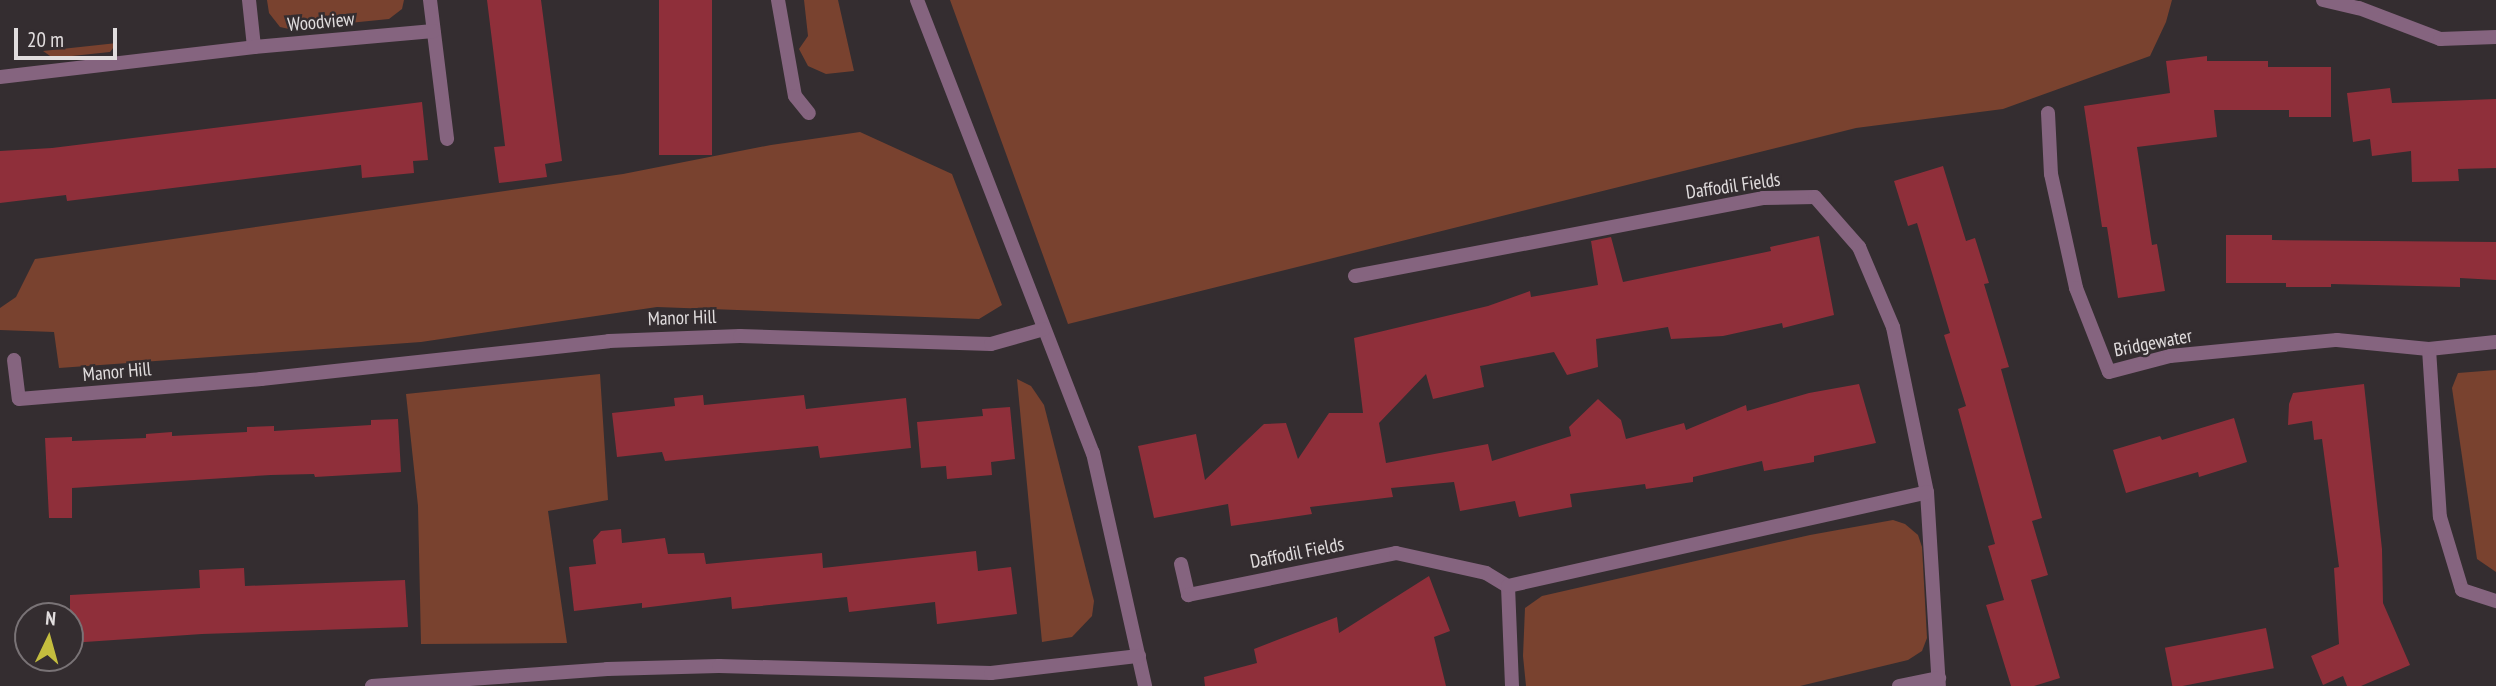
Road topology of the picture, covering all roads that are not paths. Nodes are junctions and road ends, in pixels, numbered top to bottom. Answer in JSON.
{"nodes":[{"id":1,"x":249,"y":0,"type":"edge"},
{"id":2,"x":430,"y":0,"type":"edge"},
{"id":3,"x":778,"y":0,"type":"edge"},
{"id":4,"x":917,"y":0,"type":"edge"},
{"id":5,"x":2323,"y":0,"type":"edge"},
{"id":6,"x":433,"y":31,"type":"junction"},
{"id":7,"x":2496,"y":37,"type":"edge"},
{"id":8,"x":254,"y":47,"type":"junction"},
{"id":9,"x":0,"y":77,"type":"edge"},
{"id":10,"x":808,"y":113,"type":"dead end"},
{"id":11,"x":2048,"y":113,"type":"dead end"},
{"id":12,"x":447,"y":139,"type":"dead end"},
{"id":13,"x":1355,"y":276,"type":"dead end"},
{"id":14,"x":1044,"y":329,"type":"junction"},
{"id":15,"x":2496,"y":342,"type":"edge"},
{"id":16,"x":2429,"y":349,"type":"junction"},
{"id":17,"x":14,"y":360,"type":"dead end"},
{"id":18,"x":1927,"y":492,"type":"junction"},
{"id":19,"x":1181,"y":564,"type":"dead end"},
{"id":20,"x":1508,"y":586,"type":"junction"},
{"id":21,"x":2496,"y":601,"type":"edge"},
{"id":22,"x":1139,"y":656,"type":"junction"},
{"id":23,"x":1939,"y":682,"type":"edge"},
{"id":24,"x":372,"y":686,"type":"edge"},
{"id":25,"x":1145,"y":686,"type":"edge"},
{"id":26,"x":1512,"y":686,"type":"edge"},
{"id":27,"x":1899,"y":686,"type":"edge"}],
"edges":[{"from":1,"to":8,"type":"street"},
{"from":2,"to":6,"type":"street"},
{"from":3,"to":10,"type":"street"},
{"from":4,"to":14,"type":"street"},
{"from":5,"to":7,"type":"street"},
{"from":6,"to":8,"type":"street","name":"Woodview"},
{"from":6,"to":12,"type":"street"},
{"from":8,"to":9,"type":"street","name":"Woodview"},
{"from":11,"to":16,"type":"street","name":"Bridgewater"},
{"from":13,"to":18,"type":"street","name":"Daffodil Fields"},
{"from":14,"to":17,"type":"street","name":"Manor Hill"},
{"from":14,"to":22,"type":"street"},
{"from":15,"to":16,"type":"street","name":"Bridgewater"},
{"from":16,"to":21,"type":"street"},
{"from":18,"to":20,"type":"street"},
{"from":18,"to":23,"type":"street","name":"Daffodil Fields"},
{"from":19,"to":20,"type":"street","name":"Daffodil Fields"},
{"from":20,"to":26,"type":"street"},
{"from":22,"to":24,"type":"street"},
{"from":22,"to":25,"type":"street"},
{"from":23,"to":27,"type":"street"}]}
